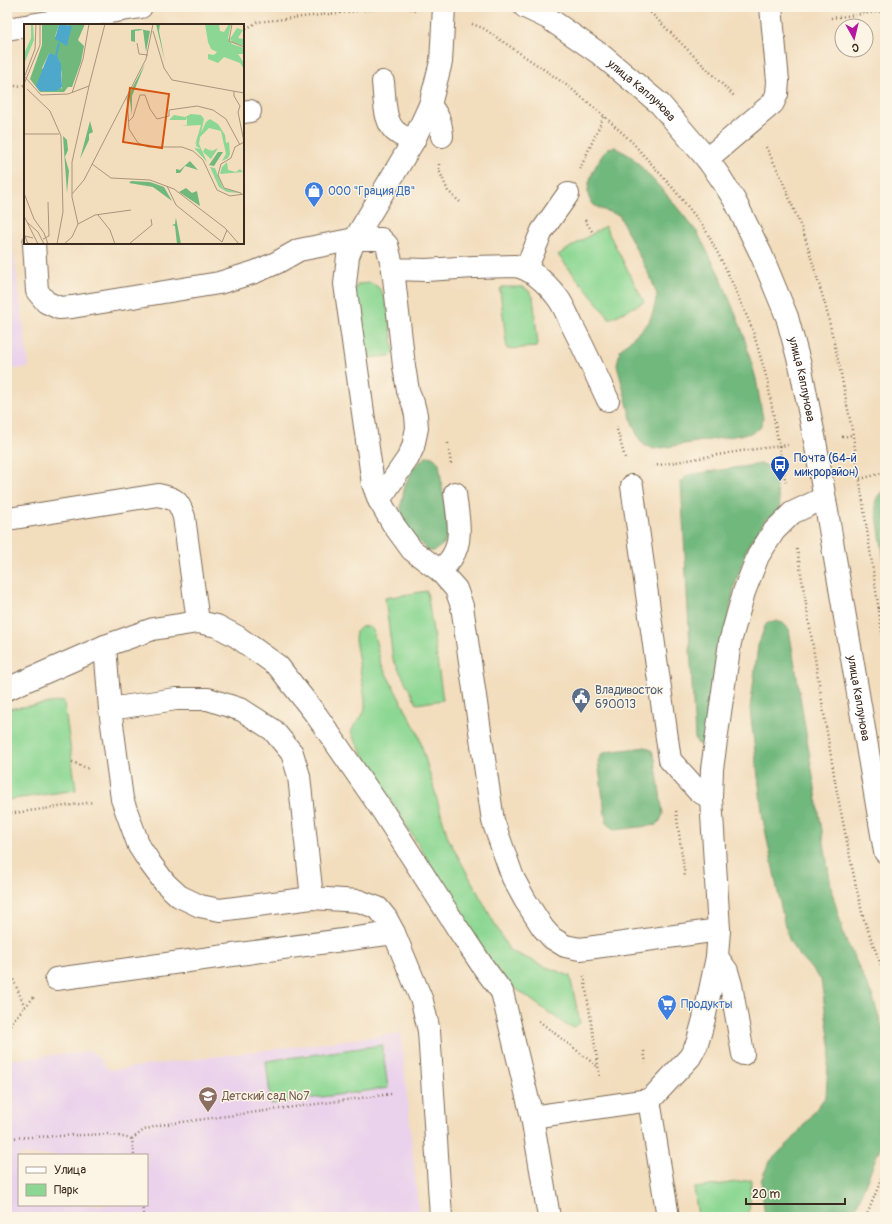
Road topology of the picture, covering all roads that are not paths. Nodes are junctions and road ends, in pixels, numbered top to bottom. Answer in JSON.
{"nodes":[{"id":1,"x":141,"y":7,"type":"edge"},
{"id":2,"x":525,"y":7,"type":"edge"},
{"id":3,"x":771,"y":7,"type":"edge"},
{"id":4,"x":444,"y":11,"type":"edge"},
{"id":5,"x":36,"y":24,"type":"edge"},
{"id":6,"x":24,"y":26,"type":"edge"},
{"id":7,"x":7,"y":29,"type":"edge"},
{"id":8,"x":383,"y":82,"type":"dead end"},
{"id":9,"x":430,"y":105,"type":"junction"},
{"id":10,"x":442,"y":136,"type":"road end"},
{"id":11,"x":414,"y":140,"type":"junction"},
{"id":12,"x":707,"y":159,"type":"junction"},
{"id":13,"x":568,"y":194,"type":"road end"},
{"id":14,"x":355,"y":239,"type":"junction"},
{"id":15,"x":34,"y":244,"type":"edge"},
{"id":16,"x":393,"y":269,"type":"junction"},
{"id":17,"x":526,"y":269,"type":"junction"},
{"id":18,"x":608,"y":400,"type":"road end"},
{"id":19,"x":632,"y":486,"type":"road end"},
{"id":20,"x":455,"y":494,"type":"dead end"},
{"id":21,"x":824,"y":498,"type":"junction"},
{"id":22,"x":379,"y":500,"type":"junction"},
{"id":23,"x":8,"y":518,"type":"edge"},
{"id":24,"x":440,"y":571,"type":"junction"},
{"id":25,"x":198,"y":622,"type":"junction"},
{"id":26,"x":105,"y":646,"type":"junction"},
{"id":27,"x":7,"y":689,"type":"edge"},
{"id":28,"x":110,"y":709,"type":"junction"},
{"id":29,"x":711,"y":798,"type":"junction"},
{"id":30,"x":885,"y":852,"type":"edge"},
{"id":31,"x":312,"y":898,"type":"junction"},
{"id":32,"x":719,"y":930,"type":"junction"},
{"id":33,"x":394,"y":933,"type":"junction"},
{"id":34,"x":717,"y":957,"type":"junction"},
{"id":35,"x":56,"y":979,"type":"dead end"},
{"id":36,"x":743,"y":1054,"type":"dead end"},
{"id":37,"x":649,"y":1100,"type":"junction"},
{"id":38,"x":532,"y":1117,"type":"junction"},
{"id":39,"x":441,"y":1217,"type":"edge"},
{"id":40,"x":550,"y":1217,"type":"edge"},
{"id":41,"x":668,"y":1217,"type":"edge"}],
"edges":[{"from":1,"to":5,"type":"street"},
{"from":2,"to":12,"type":"street","name":"улица Каплунова"},
{"from":3,"to":12,"type":"street"},
{"from":4,"to":9,"type":"street"},
{"from":6,"to":7,"type":"street"},
{"from":8,"to":11,"type":"street"},
{"from":9,"to":10,"type":"street"},
{"from":9,"to":11,"type":"street"},
{"from":11,"to":14,"type":"street"},
{"from":12,"to":21,"type":"street","name":"улица Каплунова"},
{"from":13,"to":17,"type":"street"},
{"from":14,"to":15,"type":"street"},
{"from":14,"to":16,"type":"street"},
{"from":14,"to":22,"type":"street"},
{"from":16,"to":17,"type":"street"},
{"from":16,"to":22,"type":"street"},
{"from":17,"to":18,"type":"street"},
{"from":19,"to":29,"type":"street"},
{"from":20,"to":24,"type":"street"},
{"from":21,"to":29,"type":"street"},
{"from":21,"to":30,"type":"street","name":"улица Каплунова"},
{"from":22,"to":24,"type":"street"},
{"from":23,"to":25,"type":"street"},
{"from":24,"to":32,"type":"street"},
{"from":25,"to":26,"type":"street"},
{"from":25,"to":38,"type":"street"},
{"from":26,"to":27,"type":"street"},
{"from":26,"to":28,"type":"street"},
{"from":28,"to":31,"type":"street"},
{"from":28,"to":31,"type":"street"},
{"from":29,"to":32,"type":"street"},
{"from":31,"to":33,"type":"street"},
{"from":32,"to":34,"type":"street"},
{"from":33,"to":35,"type":"street"},
{"from":33,"to":39,"type":"street"},
{"from":34,"to":36,"type":"street"},
{"from":34,"to":37,"type":"street"},
{"from":37,"to":38,"type":"street"},
{"from":37,"to":41,"type":"street"},
{"from":38,"to":40,"type":"street"}]}
